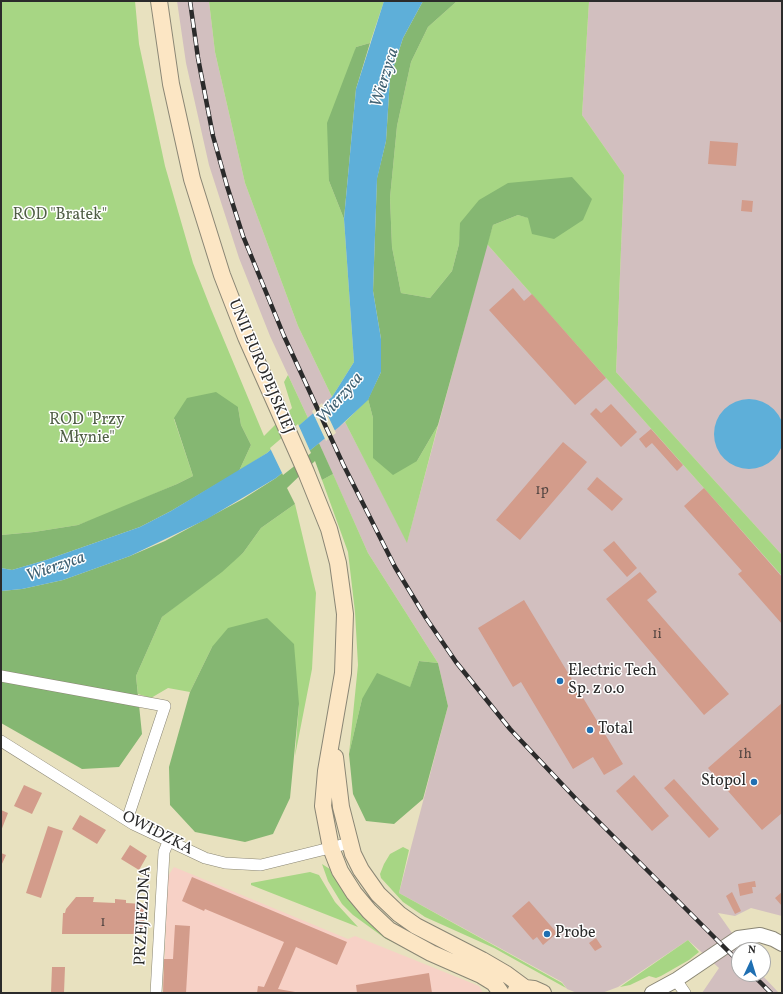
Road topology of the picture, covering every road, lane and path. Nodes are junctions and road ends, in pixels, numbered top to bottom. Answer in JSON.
{"nodes":[{"id":1,"x":159,"y":1,"type":"edge"},
{"id":2,"x":1,"y":676,"type":"edge"},
{"id":3,"x":334,"y":732,"type":"junction"},
{"id":4,"x":1,"y":741,"type":"edge"},
{"id":5,"x":127,"y":820,"type":"junction"},
{"id":6,"x":168,"y":842,"type":"junction"},
{"id":7,"x":350,"y":843,"type":"junction"},
{"id":8,"x":331,"y":848,"type":"junction"},
{"id":9,"x":782,"y":944,"type":"edge"},
{"id":10,"x":676,"y":980,"type":"junction"},
{"id":11,"x":518,"y":991,"type":"edge"},
{"id":12,"x":156,"y":993,"type":"edge"},
{"id":13,"x":501,"y":993,"type":"edge"},
{"id":14,"x":543,"y":993,"type":"edge"},
{"id":15,"x":652,"y":993,"type":"edge"},
{"id":16,"x":685,"y":993,"type":"edge"}],
"edges":[{"from":1,"to":3,"type":"main road","name":"UNII EUROPEJSKIEJ"},
{"from":2,"to":5,"type":"street"},
{"from":3,"to":7,"type":"main road","name":"UNII EUROPEJSKIEJ"},
{"from":3,"to":8,"type":"main road","name":"UNII EUROPEJSKIEJ"},
{"from":4,"to":5,"type":"street","name":"OWIDZKA"},
{"from":5,"to":6,"type":"street","name":"OWIDZKA"},
{"from":6,"to":8,"type":"street","name":"OWIDZKA"},
{"from":6,"to":12,"type":"street","name":"PRZEJEZDNA"},
{"from":7,"to":8,"type":"street","name":"OWIDZKA"},
{"from":7,"to":11,"type":"main road","name":"UNII EUROPEJSKIEJ"},
{"from":8,"to":13,"type":"main road"},
{"from":9,"to":10,"type":"street"},
{"from":10,"to":15,"type":"street"},
{"from":10,"to":16,"type":"street"},
{"from":11,"to":14,"type":"main road"}]}
